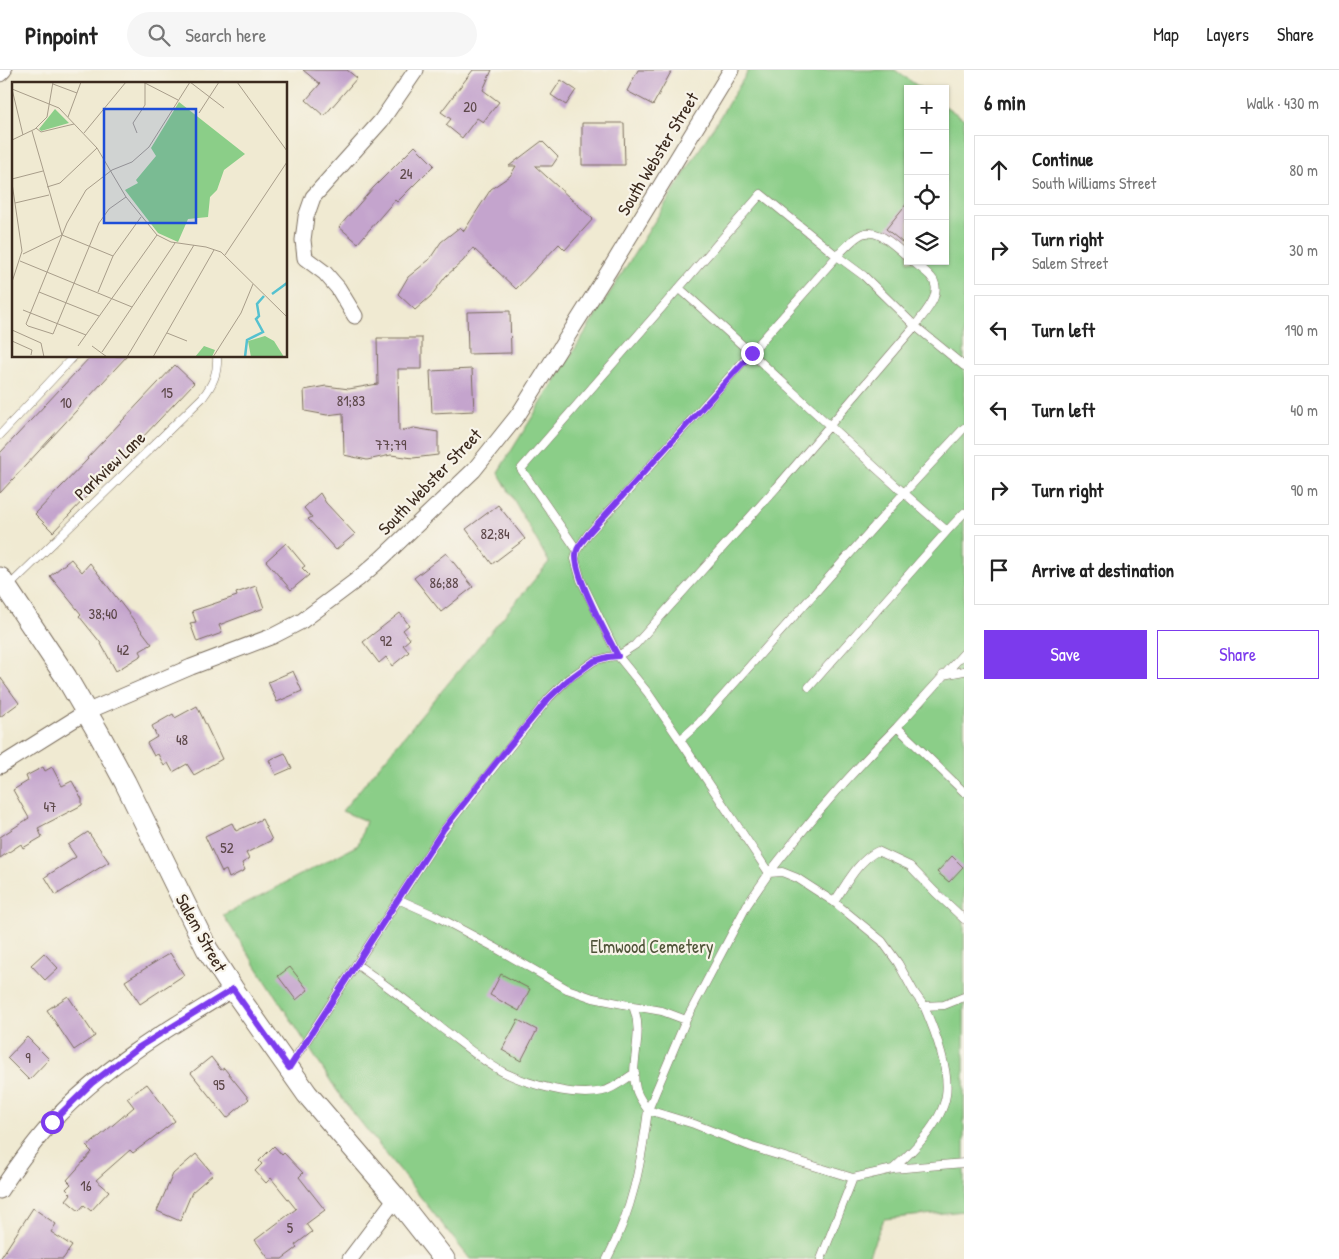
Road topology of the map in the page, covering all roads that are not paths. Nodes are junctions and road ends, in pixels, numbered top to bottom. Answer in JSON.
{"nodes":[{"id":1,"x":4,"y":70,"type":"edge"},
{"id":2,"x":416,"y":70,"type":"edge"},
{"id":3,"x":731,"y":70,"type":"edge"},
{"id":4,"x":0,"y":74,"type":"edge"},
{"id":5,"x":904,"y":254,"type":"edge"},
{"id":6,"x":837,"y":256,"type":"junction"},
{"id":7,"x":917,"y":265,"type":"edge"},
{"id":8,"x":679,"y":288,"type":"junction"},
{"id":9,"x":354,"y":316,"type":"dead end"},
{"id":10,"x":915,"y":326,"type":"junction"},
{"id":11,"x":752,"y":353,"type":"junction"},
{"id":12,"x":72,"y":358,"type":"edge"},
{"id":13,"x":217,"y":358,"type":"edge"},
{"id":14,"x":964,"y":366,"type":"edge"},
{"id":15,"x":829,"y":426,"type":"junction"},
{"id":16,"x":964,"y":428,"type":"edge"},
{"id":17,"x":0,"y":435,"type":"edge"},
{"id":18,"x":904,"y":493,"type":"junction"},
{"id":19,"x":964,"y":513,"type":"edge"},
{"id":20,"x":947,"y":531,"type":"junction"},
{"id":21,"x":577,"y":550,"type":"junction"},
{"id":22,"x":3,"y":583,"type":"edge"},
{"id":23,"x":964,"y":653,"type":"edge"},
{"id":24,"x":618,"y":656,"type":"junction"},
{"id":25,"x":964,"y":671,"type":"edge"},
{"id":26,"x":943,"y":675,"type":"junction"},
{"id":27,"x":809,"y":688,"type":"dead end"},
{"id":28,"x":86,"y":712,"type":"junction"},
{"id":29,"x":897,"y":726,"type":"junction"},
{"id":30,"x":680,"y":740,"type":"junction"},
{"id":31,"x":0,"y":766,"type":"edge"},
{"id":32,"x":964,"y":792,"type":"edge"},
{"id":33,"x":769,"y":873,"type":"junction"},
{"id":34,"x":400,"y":900,"type":"junction"},
{"id":35,"x":834,"y":902,"type":"junction"},
{"id":36,"x":964,"y":920,"type":"edge"},
{"id":37,"x":356,"y":964,"type":"junction"},
{"id":38,"x":233,"y":989,"type":"junction"},
{"id":39,"x":964,"y":997,"type":"edge"},
{"id":40,"x":633,"y":1006,"type":"junction"},
{"id":41,"x":924,"y":1006,"type":"junction"},
{"id":42,"x":686,"y":1020,"type":"junction"},
{"id":43,"x":289,"y":1068,"type":"junction"},
{"id":44,"x":635,"y":1072,"type":"junction"},
{"id":45,"x":648,"y":1110,"type":"junction"},
{"id":46,"x":964,"y":1163,"type":"edge"},
{"id":47,"x":893,"y":1169,"type":"junction"},
{"id":48,"x":853,"y":1178,"type":"junction"},
{"id":49,"x":0,"y":1191,"type":"edge"},
{"id":50,"x":396,"y":1198,"type":"junction"},
{"id":51,"x":609,"y":1258,"type":"edge"},
{"id":52,"x":350,"y":1259,"type":"edge"},
{"id":53,"x":444,"y":1259,"type":"edge"},
{"id":54,"x":821,"y":1259,"type":"edge"}],
"edges":[{"from":1,"to":4,"type":"street"},
{"from":2,"to":9,"type":"street"},
{"from":3,"to":28,"type":"street","name":"South Webster Street"},
{"from":5,"to":6,"type":"lane"},
{"from":6,"to":8,"type":"lane"},
{"from":6,"to":10,"type":"lane"},
{"from":6,"to":11,"type":"lane"},
{"from":7,"to":10,"type":"lane"},
{"from":8,"to":11,"type":"lane"},
{"from":8,"to":21,"type":"lane"},
{"from":10,"to":14,"type":"lane"},
{"from":10,"to":15,"type":"lane"},
{"from":11,"to":15,"type":"lane"},
{"from":11,"to":21,"type":"lane"},
{"from":12,"to":17,"type":"lane"},
{"from":13,"to":22,"type":"lane","name":"Parkview Lane"},
{"from":15,"to":18,"type":"lane"},
{"from":15,"to":24,"type":"lane"},
{"from":16,"to":18,"type":"lane"},
{"from":18,"to":20,"type":"lane"},
{"from":18,"to":30,"type":"lane"},
{"from":19,"to":20,"type":"lane"},
{"from":20,"to":27,"type":"lane"},
{"from":21,"to":24,"type":"lane"},
{"from":22,"to":28,"type":"main road","name":"Salem Street"},
{"from":23,"to":26,"type":"lane"},
{"from":24,"to":30,"type":"lane"},
{"from":24,"to":34,"type":"lane"},
{"from":25,"to":26,"type":"lane"},
{"from":26,"to":29,"type":"lane"},
{"from":28,"to":31,"type":"street","name":"South Webster Street"},
{"from":28,"to":38,"type":"main road","name":"Salem Street"},
{"from":29,"to":32,"type":"lane"},
{"from":29,"to":33,"type":"lane"},
{"from":30,"to":33,"type":"lane"},
{"from":33,"to":35,"type":"lane"},
{"from":33,"to":42,"type":"lane"},
{"from":34,"to":37,"type":"lane"},
{"from":34,"to":40,"type":"lane"},
{"from":35,"to":36,"type":"lane"},
{"from":35,"to":41,"type":"lane"},
{"from":37,"to":43,"type":"lane"},
{"from":37,"to":44,"type":"lane"},
{"from":38,"to":43,"type":"main road","name":"Salem Street"},
{"from":38,"to":49,"type":"street"},
{"from":39,"to":41,"type":"lane"},
{"from":40,"to":42,"type":"lane"},
{"from":40,"to":44,"type":"lane"},
{"from":41,"to":47,"type":"lane"},
{"from":42,"to":45,"type":"lane"},
{"from":43,"to":50,"type":"main road","name":"Salem Street"},
{"from":44,"to":45,"type":"lane"},
{"from":45,"to":48,"type":"lane"},
{"from":45,"to":51,"type":"lane"},
{"from":46,"to":47,"type":"lane"},
{"from":47,"to":48,"type":"lane"},
{"from":48,"to":54,"type":"lane"},
{"from":50,"to":52,"type":"street"},
{"from":50,"to":53,"type":"main road","name":"Salem Street"}]}
